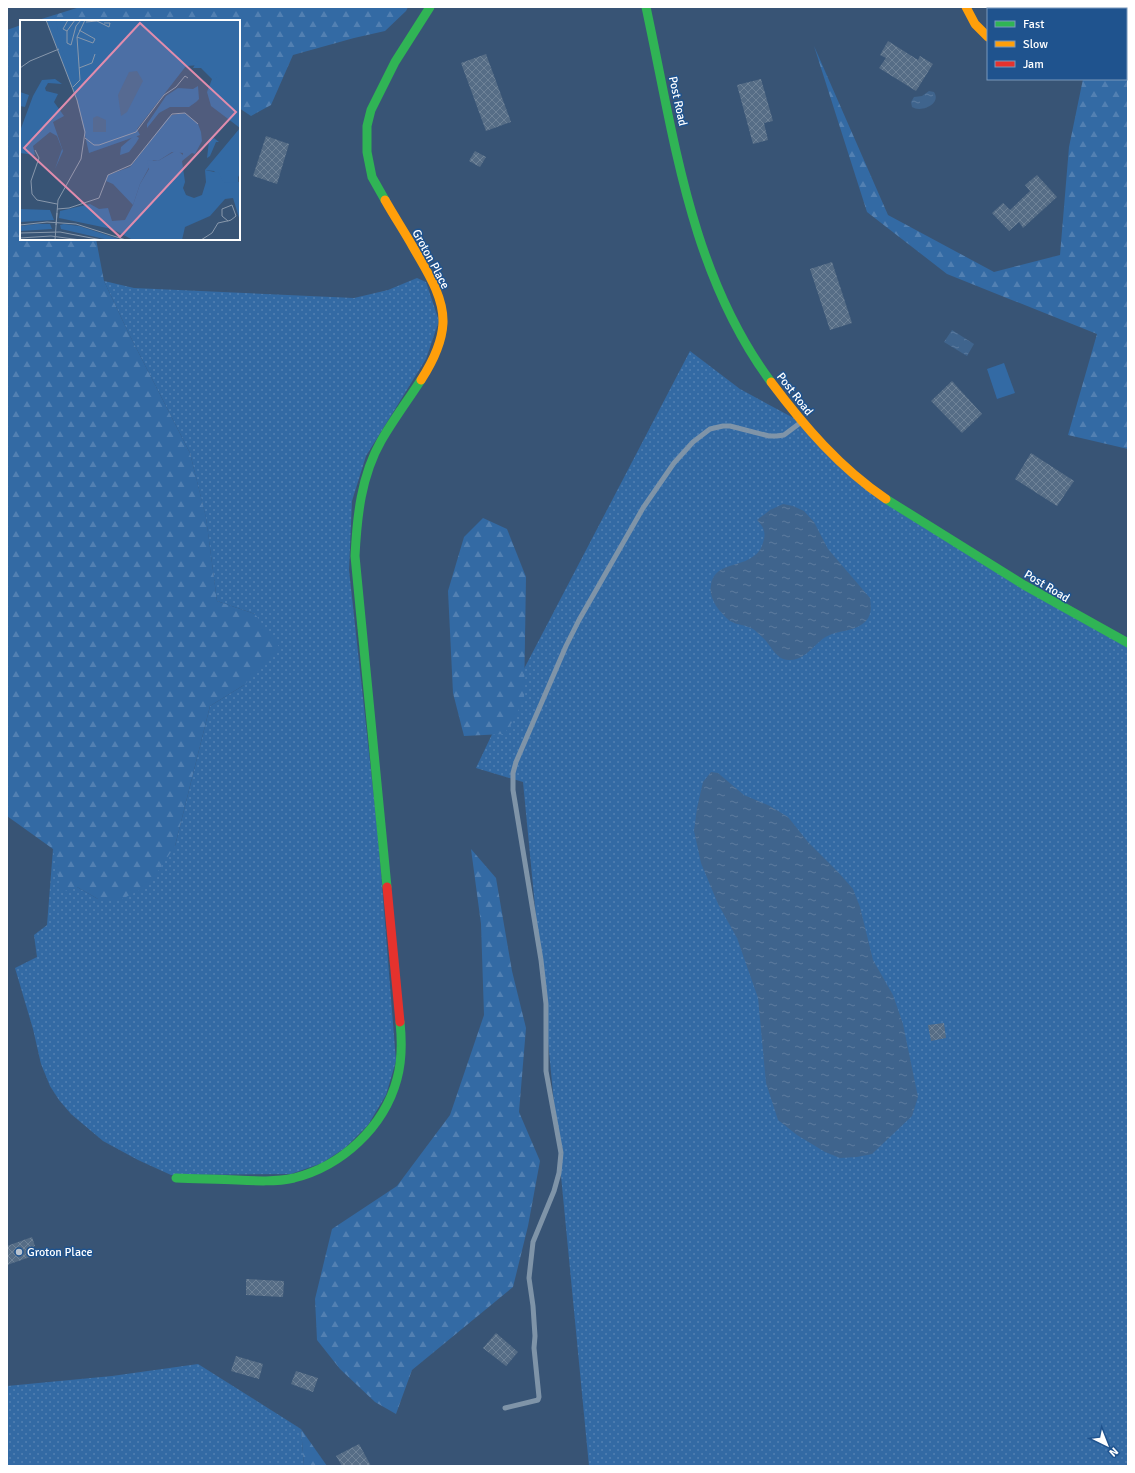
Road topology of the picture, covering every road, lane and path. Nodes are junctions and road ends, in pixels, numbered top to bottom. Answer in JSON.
{"nodes":[{"id":1,"x":430,"y":7,"type":"edge"},
{"id":2,"x":646,"y":7,"type":"edge"},
{"id":3,"x":966,"y":7,"type":"edge"},
{"id":4,"x":987,"y":36,"type":"edge"},
{"id":5,"x":801,"y":422,"type":"junction"},
{"id":6,"x":1128,"y":643,"type":"edge"},
{"id":7,"x":176,"y":1178,"type":"dead end"},
{"id":8,"x":505,"y":1408,"type":"dead end"}],
"edges":[{"from":1,"to":7,"type":"street","name":"Groton Place"},
{"from":2,"to":5,"type":"street","name":"Post Road"},
{"from":3,"to":4,"type":"street"},
{"from":5,"to":6,"type":"street","name":"Post Road"},
{"from":5,"to":8,"type":"lane"}]}
